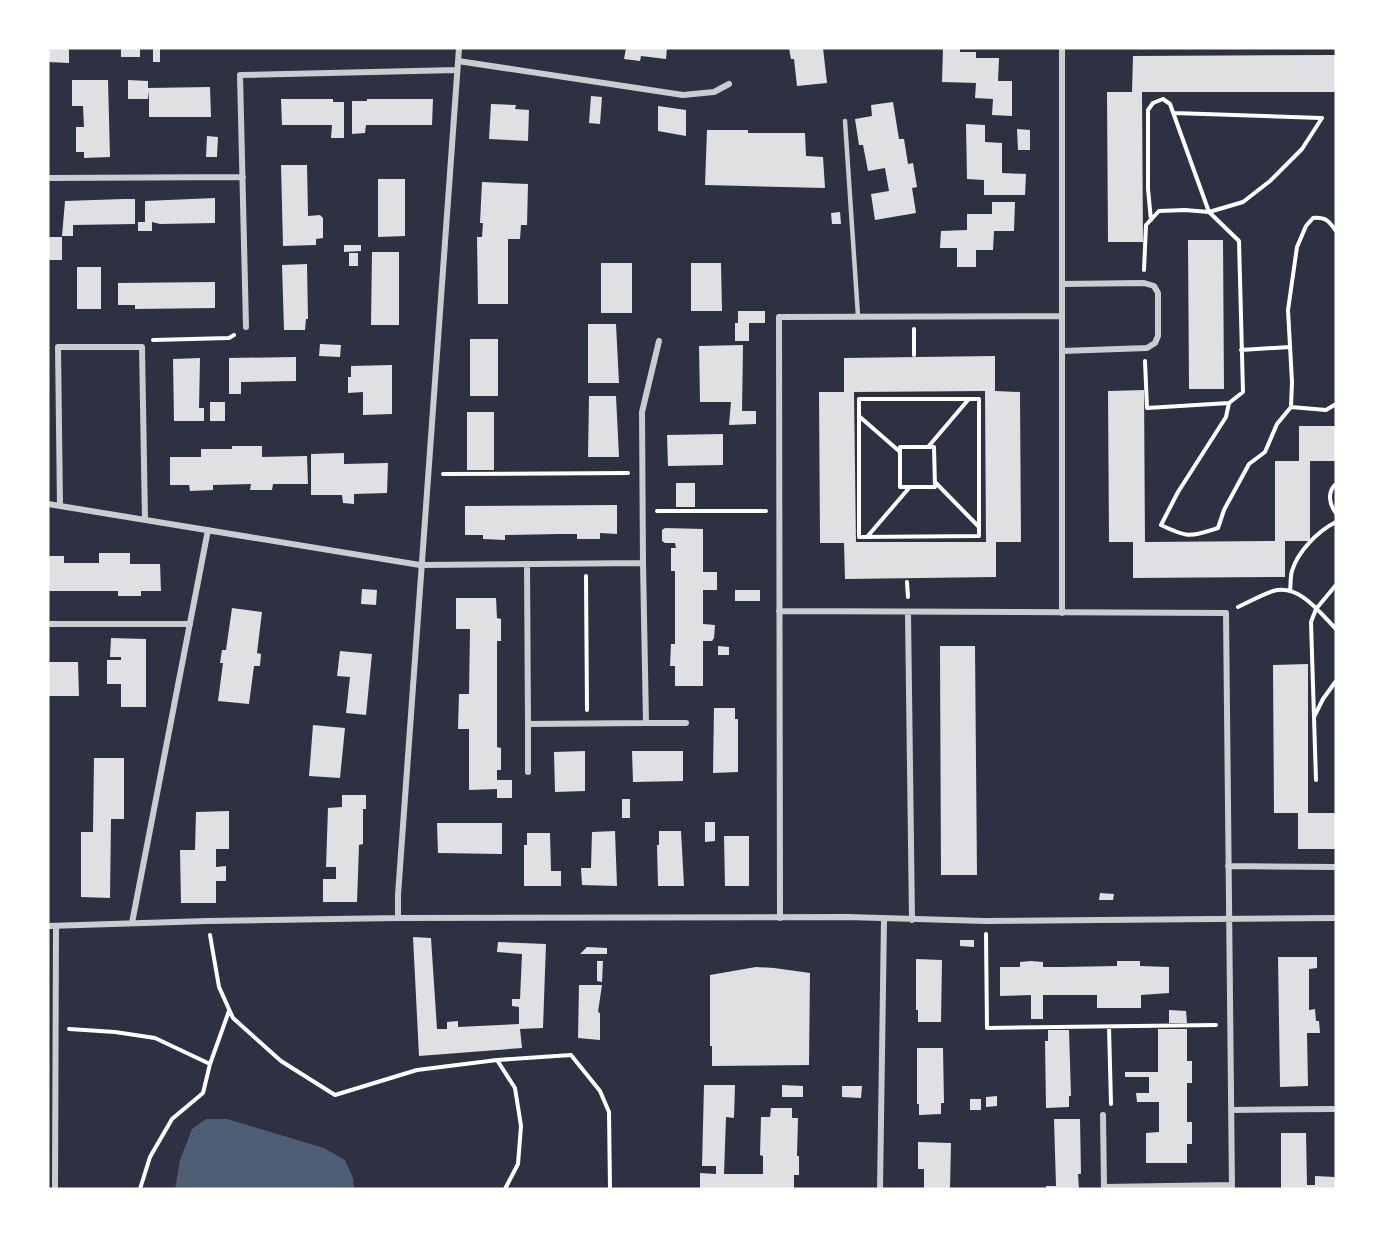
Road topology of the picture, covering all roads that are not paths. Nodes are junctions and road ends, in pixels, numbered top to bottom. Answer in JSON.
{"nodes":[{"id":1,"x":459,"y":48,"type":"edge"},
{"id":2,"x":1062,"y":48,"type":"edge"},
{"id":3,"x":458,"y":61,"type":"junction"},
{"id":4,"x":457,"y":70,"type":"junction"},
{"id":5,"x":729,"y":84,"type":"dead end"},
{"id":6,"x":845,"y":121,"type":"dead end"},
{"id":7,"x":243,"y":177,"type":"junction"},
{"id":8,"x":48,"y":178,"type":"edge"},
{"id":9,"x":1062,"y":284,"type":"junction"},
{"id":10,"x":858,"y":316,"type":"junction"},
{"id":11,"x":1061,"y":316,"type":"junction"},
{"id":12,"x":246,"y":327,"type":"road end"},
{"id":13,"x":659,"y":341,"type":"dead end"},
{"id":14,"x":1062,"y":351,"type":"junction"},
{"id":15,"x":48,"y":504,"type":"edge"},
{"id":16,"x":60,"y":506,"type":"junction"},
{"id":17,"x":145,"y":520,"type":"junction"},
{"id":18,"x":208,"y":530,"type":"junction"},
{"id":19,"x":643,"y":563,"type":"junction"},
{"id":20,"x":527,"y":564,"type":"junction"},
{"id":21,"x":420,"y":565,"type":"junction"},
{"id":22,"x":779,"y":611,"type":"junction"},
{"id":23,"x":908,"y":613,"type":"junction"},
{"id":24,"x":1062,"y":613,"type":"junction"},
{"id":25,"x":48,"y":624,"type":"edge"},
{"id":26,"x":190,"y":624,"type":"junction"},
{"id":27,"x":646,"y":723,"type":"junction"},
{"id":28,"x":686,"y":723,"type":"dead end"},
{"id":29,"x":528,"y":724,"type":"junction"},
{"id":30,"x":528,"y":772,"type":"dead end"},
{"id":31,"x":1228,"y":866,"type":"junction"},
{"id":32,"x":1336,"y":867,"type":"edge"},
{"id":33,"x":398,"y":918,"type":"junction"},
{"id":34,"x":780,"y":918,"type":"junction"},
{"id":35,"x":1336,"y":918,"type":"edge"},
{"id":36,"x":1230,"y":919,"type":"junction"},
{"id":37,"x":884,"y":920,"type":"junction"},
{"id":38,"x":912,"y":920,"type":"junction"},
{"id":39,"x":132,"y":923,"type":"junction"},
{"id":40,"x":48,"y":926,"type":"edge"},
{"id":41,"x":56,"y":926,"type":"junction"},
{"id":42,"x":1334,"y":1109,"type":"dead end"},
{"id":43,"x":1231,"y":1110,"type":"junction"},
{"id":44,"x":1103,"y":1115,"type":"road end"},
{"id":45,"x":1232,"y":1187,"type":"edge"},
{"id":46,"x":55,"y":1189,"type":"edge"},
{"id":47,"x":880,"y":1189,"type":"edge"}],
"edges":[{"from":1,"to":3,"type":"street"},
{"from":2,"to":9,"type":"street"},
{"from":3,"to":4,"type":"street"},
{"from":3,"to":5,"type":"street"},
{"from":4,"to":7,"type":"street"},
{"from":4,"to":21,"type":"street"},
{"from":6,"to":10,"type":"lane"},
{"from":7,"to":8,"type":"street"},
{"from":7,"to":12,"type":"street"},
{"from":9,"to":11,"type":"street"},
{"from":9,"to":14,"type":"street"},
{"from":10,"to":11,"type":"street"},
{"from":10,"to":22,"type":"street"},
{"from":11,"to":14,"type":"street"},
{"from":13,"to":19,"type":"street"},
{"from":14,"to":24,"type":"street"},
{"from":15,"to":16,"type":"street"},
{"from":16,"to":17,"type":"street"},
{"from":16,"to":17,"type":"street"},
{"from":17,"to":18,"type":"street"},
{"from":18,"to":21,"type":"street"},
{"from":18,"to":26,"type":"street"},
{"from":19,"to":20,"type":"street"},
{"from":19,"to":27,"type":"street"},
{"from":20,"to":21,"type":"street"},
{"from":20,"to":29,"type":"street"},
{"from":21,"to":33,"type":"street"},
{"from":22,"to":23,"type":"street"},
{"from":22,"to":34,"type":"street"},
{"from":23,"to":24,"type":"street"},
{"from":23,"to":38,"type":"street"},
{"from":24,"to":31,"type":"street"},
{"from":25,"to":26,"type":"street"},
{"from":26,"to":39,"type":"street"},
{"from":27,"to":28,"type":"street"},
{"from":27,"to":29,"type":"street"},
{"from":29,"to":30,"type":"street"},
{"from":31,"to":32,"type":"street"},
{"from":31,"to":36,"type":"street"},
{"from":33,"to":34,"type":"street"},
{"from":33,"to":39,"type":"street"},
{"from":34,"to":37,"type":"street"},
{"from":35,"to":36,"type":"street"},
{"from":36,"to":38,"type":"street"},
{"from":36,"to":43,"type":"street"},
{"from":37,"to":38,"type":"street"},
{"from":37,"to":47,"type":"street"},
{"from":39,"to":41,"type":"street"},
{"from":40,"to":41,"type":"street"},
{"from":41,"to":46,"type":"street"},
{"from":42,"to":43,"type":"street"},
{"from":43,"to":45,"type":"street"},
{"from":44,"to":45,"type":"street"}]}
